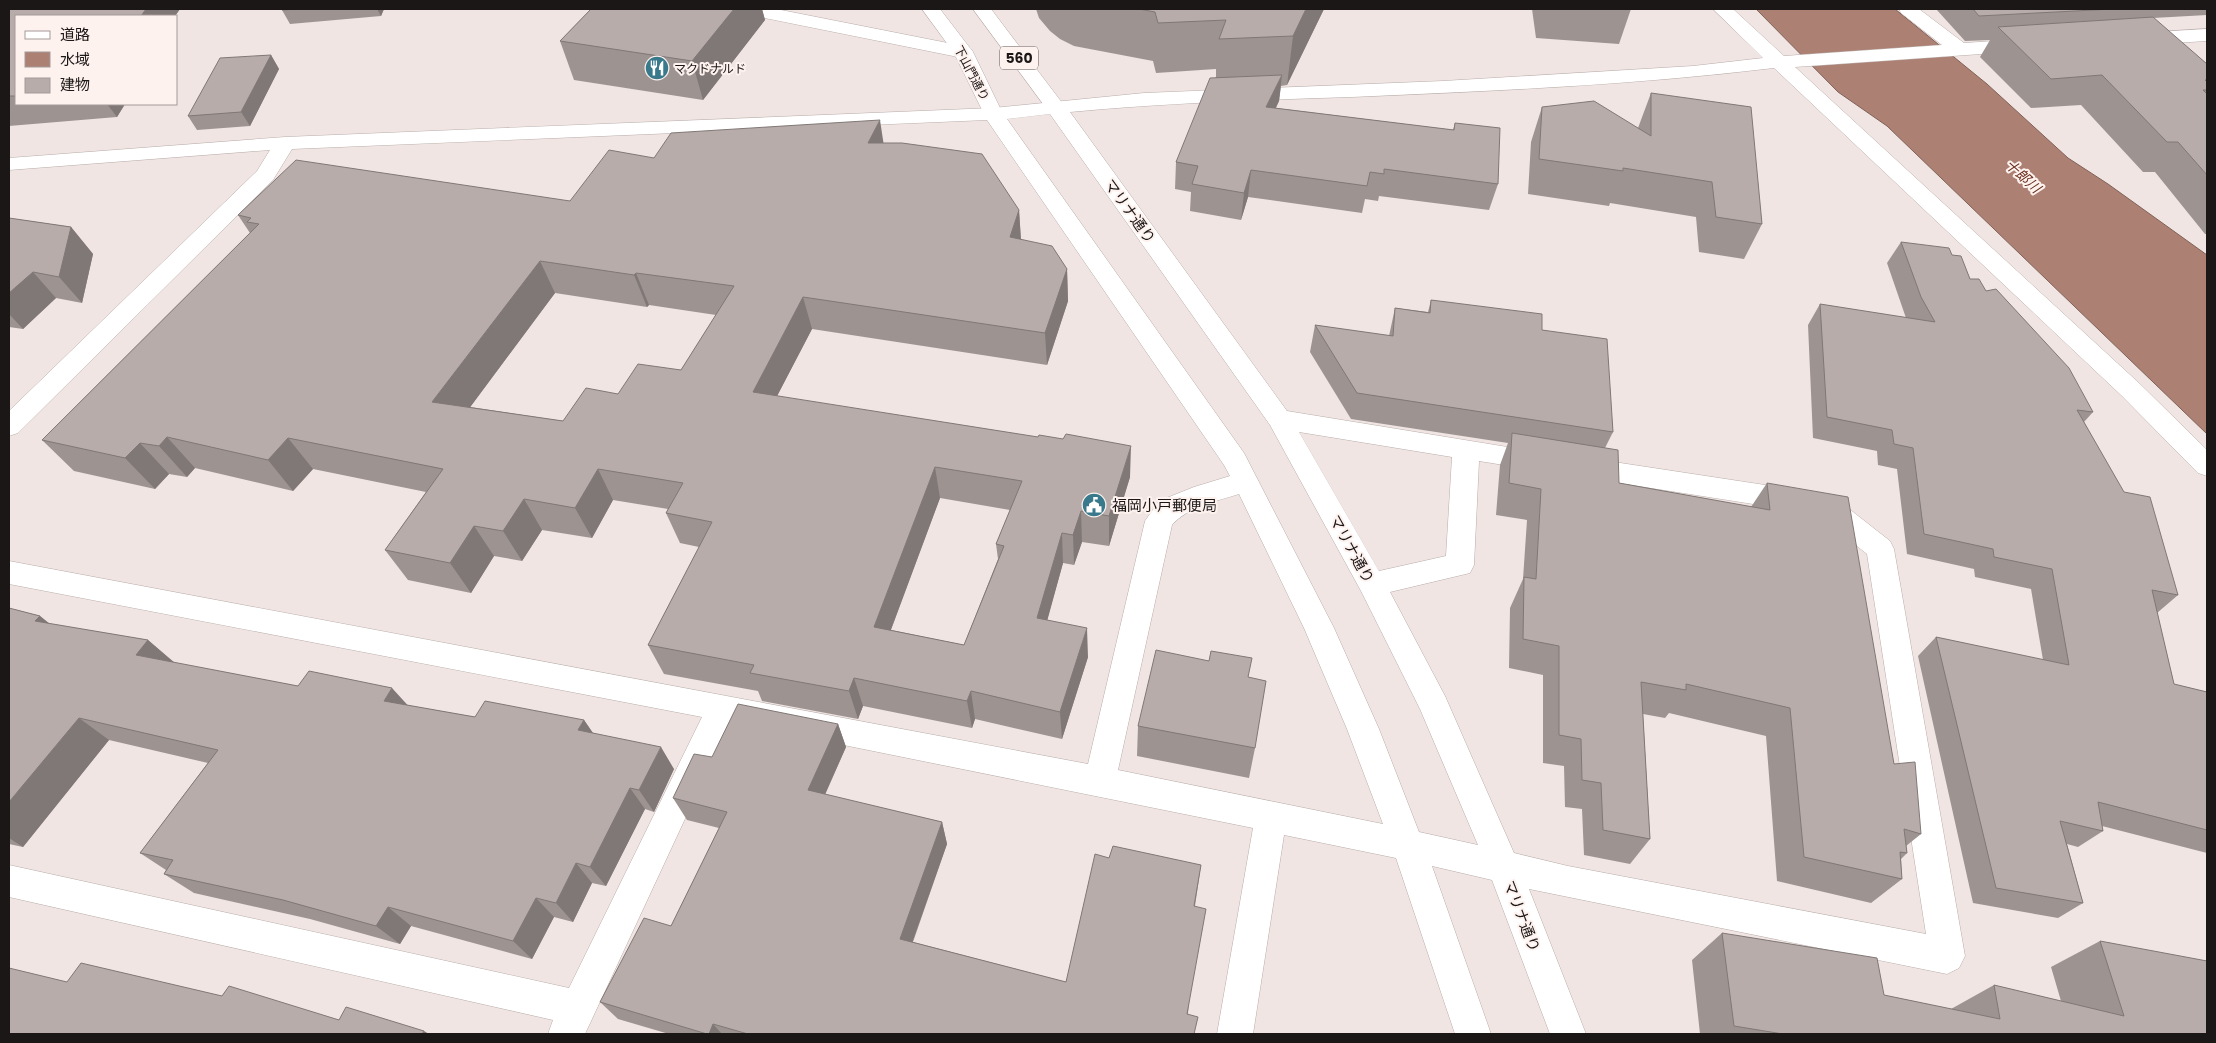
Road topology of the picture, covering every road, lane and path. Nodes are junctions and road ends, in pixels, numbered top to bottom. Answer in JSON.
{"nodes":[{"id":1,"x":750,"y":9,"type":"edge"},
{"id":2,"x":931,"y":9,"type":"edge"},
{"id":3,"x":982,"y":9,"type":"edge"},
{"id":4,"x":1722,"y":9,"type":"edge"},
{"id":5,"x":1908,"y":9,"type":"edge"},
{"id":6,"x":2207,"y":35,"type":"edge"},
{"id":7,"x":2148,"y":39,"type":"junction"},
{"id":8,"x":2118,"y":40,"type":"edge"},
{"id":9,"x":2039,"y":45,"type":"edge"},
{"id":10,"x":1960,"y":49,"type":"junction"},
{"id":11,"x":962,"y":52,"type":"junction"},
{"id":12,"x":2170,"y":59,"type":"edge"},
{"id":13,"x":1777,"y":62,"type":"junction"},
{"id":14,"x":1056,"y":108,"type":"junction"},
{"id":15,"x":993,"y":114,"type":"junction"},
{"id":16,"x":285,"y":143,"type":"junction"},
{"id":17,"x":9,"y":164,"type":"edge"},
{"id":18,"x":1279,"y":419,"type":"junction"},
{"id":19,"x":9,"y":426,"type":"edge"},
{"id":20,"x":1466,"y":449,"type":"junction"},
{"id":21,"x":2207,"y":466,"type":"edge"},
{"id":22,"x":1245,"y":482,"type":"junction"},
{"id":23,"x":9,"y":572,"type":"edge"},
{"id":24,"x":1372,"y":584,"type":"junction"},
{"id":25,"x":722,"y":707,"type":"junction"},
{"id":26,"x":1100,"y":781,"type":"junction"},
{"id":27,"x":1271,"y":816,"type":"junction"},
{"id":28,"x":1408,"y":845,"type":"junction"},
{"id":29,"x":1504,"y":868,"type":"junction"},
{"id":30,"x":9,"y":881,"type":"edge"},
{"id":31,"x":572,"y":1021,"type":"edge"},
{"id":32,"x":1235,"y":1034,"type":"edge"},
{"id":33,"x":1472,"y":1034,"type":"edge"},
{"id":34,"x":1568,"y":1034,"type":"edge"}],
"edges":[{"from":1,"to":11,"type":"street"},
{"from":2,"to":11,"type":"street","name":"下山門通り"},
{"from":3,"to":14,"type":"street","number":"560"},
{"from":4,"to":13,"type":"street"},
{"from":5,"to":10,"type":"street"},
{"from":6,"to":7,"type":"street"},
{"from":7,"to":8,"type":"street"},
{"from":7,"to":12,"type":"street"},
{"from":9,"to":10,"type":"street"},
{"from":10,"to":13,"type":"street"},
{"from":11,"to":15,"type":"street","name":"下山門通り"},
{"from":13,"to":14,"type":"street"},
{"from":13,"to":21,"type":"street"},
{"from":14,"to":15,"type":"street"},
{"from":14,"to":18,"type":"street","name":"マリナ通り"},
{"from":15,"to":16,"type":"street"},
{"from":15,"to":22,"type":"street"},
{"from":16,"to":17,"type":"street"},
{"from":16,"to":19,"type":"street"},
{"from":18,"to":20,"type":"street"},
{"from":18,"to":24,"type":"street","name":"マリナ通り"},
{"from":20,"to":24,"type":"street"},
{"from":20,"to":29,"type":"street"},
{"from":22,"to":26,"type":"street"},
{"from":22,"to":28,"type":"street"},
{"from":23,"to":25,"type":"street"},
{"from":24,"to":29,"type":"street","name":"マリナ通り"},
{"from":25,"to":26,"type":"street"},
{"from":25,"to":31,"type":"street"},
{"from":26,"to":27,"type":"street"},
{"from":27,"to":28,"type":"street"},
{"from":27,"to":32,"type":"street"},
{"from":28,"to":29,"type":"street"},
{"from":28,"to":33,"type":"street"},
{"from":29,"to":34,"type":"street","name":"マリナ通り"},
{"from":30,"to":31,"type":"street"}]}
